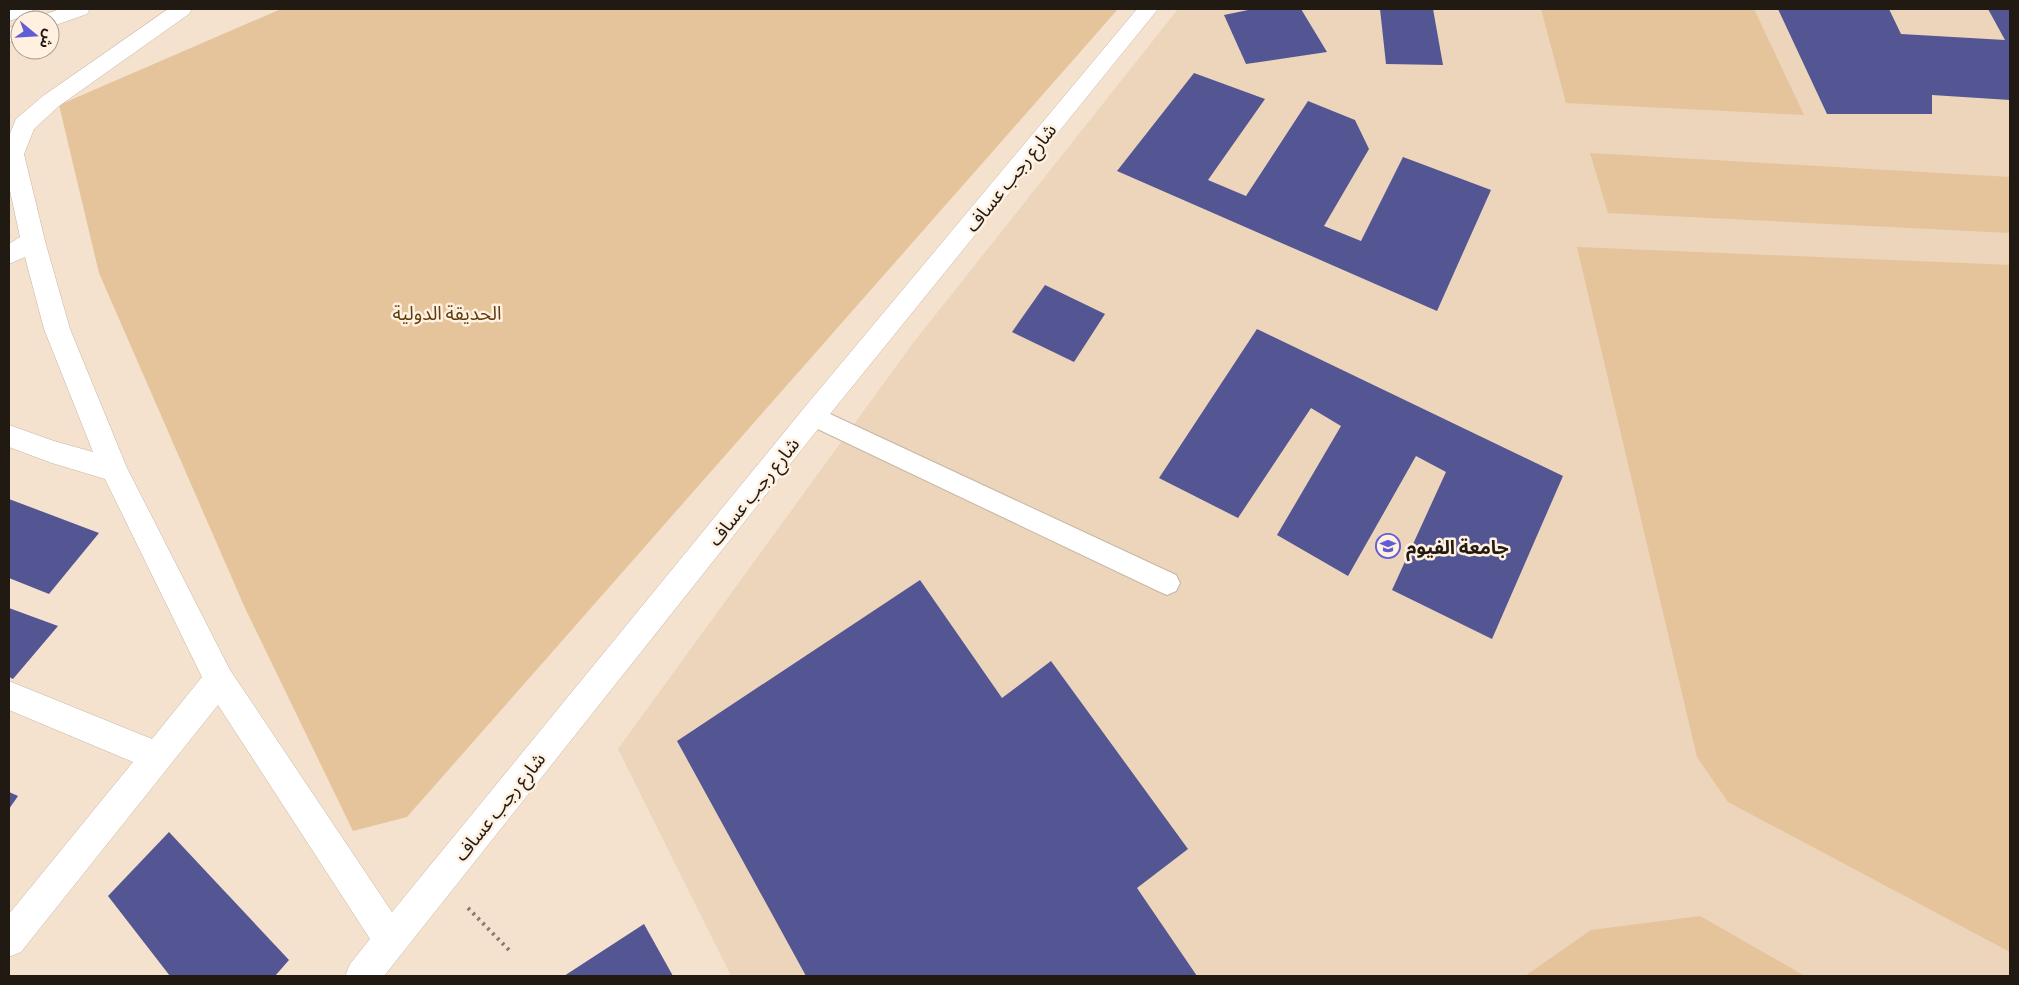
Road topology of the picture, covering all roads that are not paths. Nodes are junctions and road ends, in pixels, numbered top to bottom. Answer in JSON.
{"nodes":[{"id":1,"x":80,"y":9,"type":"edge"},
{"id":2,"x":182,"y":9,"type":"edge"},
{"id":3,"x":1148,"y":9,"type":"edge"},
{"id":4,"x":60,"y":16,"type":"edge"},
{"id":5,"x":16,"y":128,"type":"edge"},
{"id":6,"x":32,"y":241,"type":"junction"},
{"id":7,"x":9,"y":255,"type":"edge"},
{"id":8,"x":813,"y":416,"type":"junction"},
{"id":9,"x":9,"y":436,"type":"edge"},
{"id":10,"x":114,"y":470,"type":"junction"},
{"id":11,"x":1167,"y":583,"type":"dead end"},
{"id":12,"x":218,"y":680,"type":"junction"},
{"id":13,"x":9,"y":695,"type":"edge"},
{"id":14,"x":157,"y":757,"type":"junction"},
{"id":15,"x":9,"y":940,"type":"edge"},
{"id":16,"x":391,"y":940,"type":"junction"},
{"id":17,"x":362,"y":976,"type":"edge"}],
"edges":[{"from":1,"to":4,"type":"street"},
{"from":2,"to":5,"type":"street"},
{"from":3,"to":8,"type":"street","name":"شارع رجب عساف"},
{"from":5,"to":6,"type":"street"},
{"from":6,"to":7,"type":"street"},
{"from":6,"to":10,"type":"street"},
{"from":8,"to":11,"type":"lane"},
{"from":8,"to":16,"type":"street","name":"شارع رجب عساف"},
{"from":9,"to":10,"type":"street"},
{"from":10,"to":12,"type":"street"},
{"from":12,"to":14,"type":"street"},
{"from":12,"to":16,"type":"street"},
{"from":13,"to":14,"type":"street"},
{"from":14,"to":15,"type":"street"},
{"from":16,"to":17,"type":"street","name":"شارع رجب عساف"}]}
